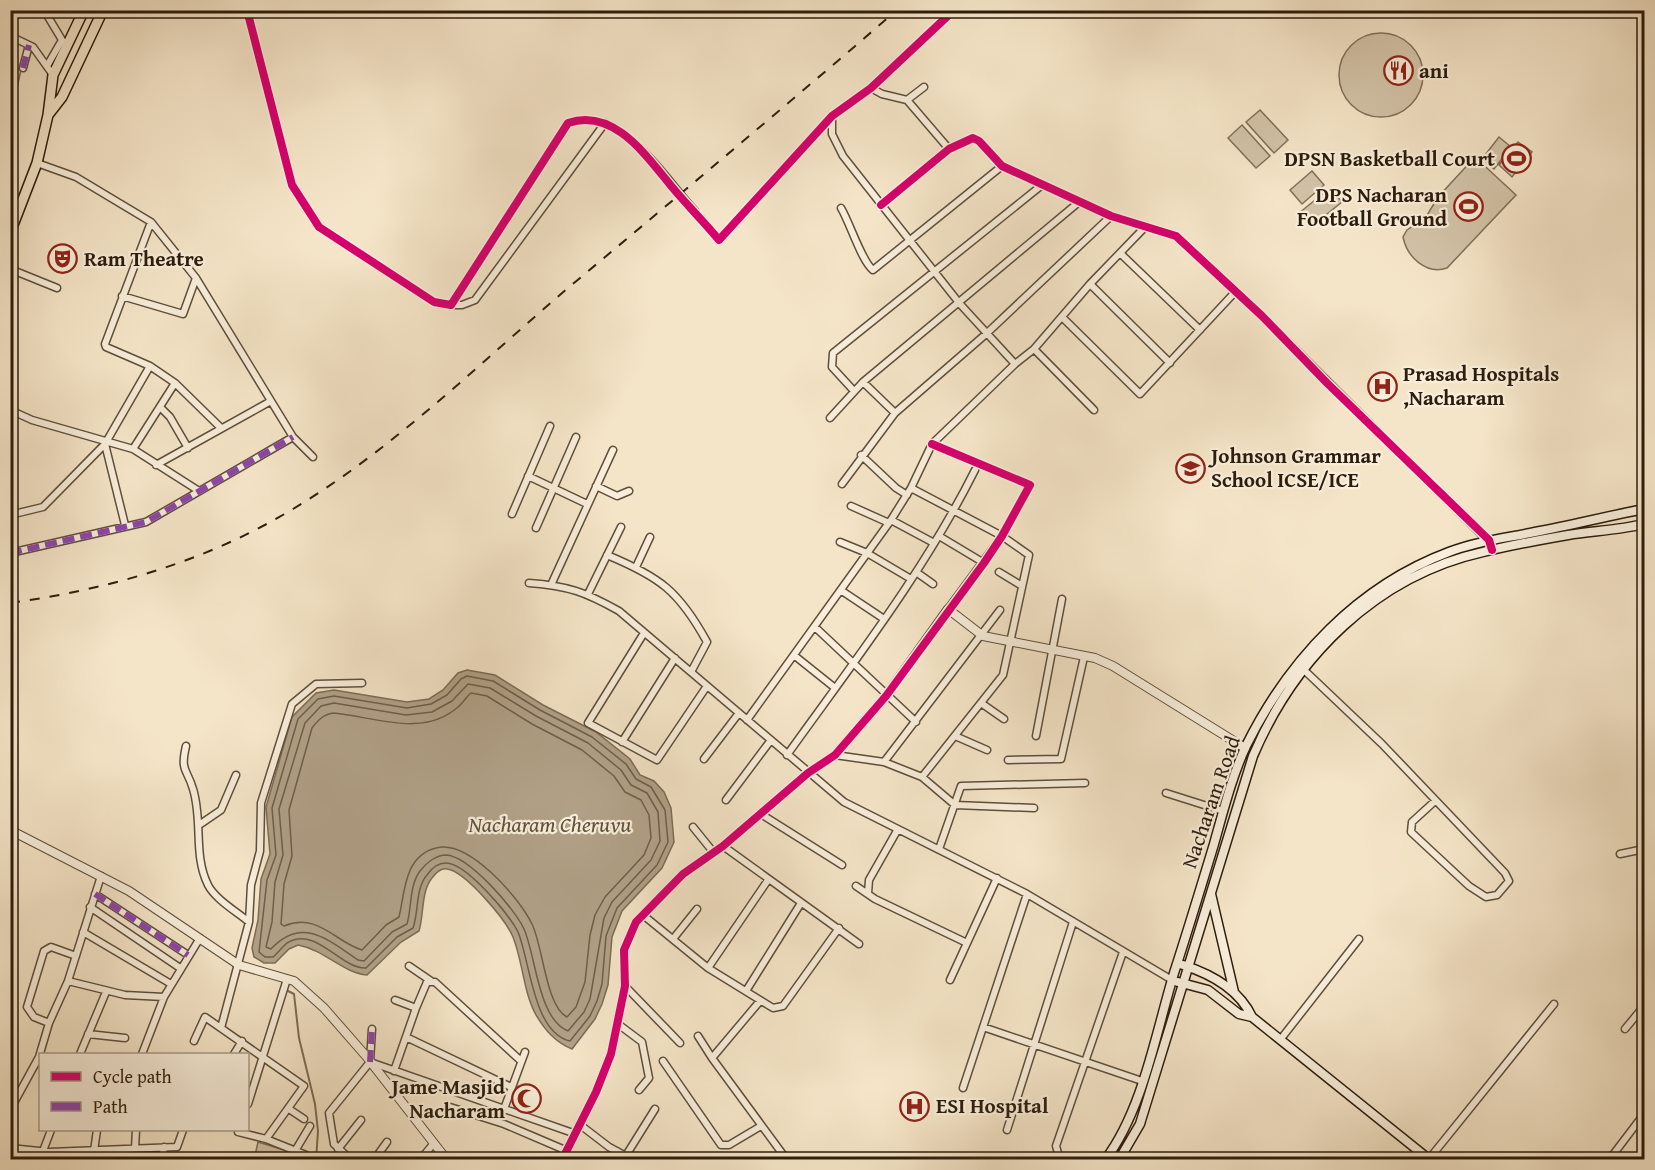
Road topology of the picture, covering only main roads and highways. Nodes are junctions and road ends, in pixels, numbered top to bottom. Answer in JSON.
{"nodes":[{"id":1,"x":103,"y":10,"type":"edge"},
{"id":2,"x":82,"y":15,"type":"edge"},
{"id":3,"x":93,"y":27,"type":"junction"},
{"id":4,"x":48,"y":114,"type":"junction"},
{"id":5,"x":12,"y":227,"type":"edge"},
{"id":6,"x":1644,"y":509,"type":"edge"},
{"id":7,"x":1644,"y":524,"type":"edge"},
{"id":8,"x":1211,"y":894,"type":"junction"},
{"id":9,"x":1177,"y":963,"type":"junction"},
{"id":10,"x":1188,"y":966,"type":"junction"},
{"id":11,"x":1172,"y":980,"type":"junction"},
{"id":12,"x":1183,"y":983,"type":"junction"},
{"id":13,"x":1234,"y":992,"type":"junction"},
{"id":14,"x":1252,"y":1017,"type":"junction"},
{"id":15,"x":1430,"y":1159,"type":"edge"},
{"id":16,"x":1105,"y":1160,"type":"edge"},
{"id":17,"x":1119,"y":1160,"type":"edge"}],
"edges":[{"from":1,"to":3,"type":"main road"},
{"from":2,"to":3,"type":"main road"},
{"from":2,"to":4,"type":"main road"},
{"from":3,"to":4,"type":"main road"},
{"from":4,"to":5,"type":"main road"},
{"from":6,"to":9,"type":"main road","name":"Nacharam Road"},
{"from":7,"to":8,"type":"main road","name":"Nacharam Road"},
{"from":8,"to":10,"type":"main road","name":"Nacharam Road"},
{"from":8,"to":13,"type":"main road"},
{"from":9,"to":10,"type":"main road"},
{"from":9,"to":11,"type":"main road","name":"Nacharam Road"},
{"from":10,"to":12,"type":"main road","name":"Nacharam Road"},
{"from":10,"to":13,"type":"main road"},
{"from":11,"to":12,"type":"main road"},
{"from":11,"to":16,"type":"main road","name":"Nacharam Road"},
{"from":12,"to":14,"type":"main road"},
{"from":12,"to":17,"type":"main road","name":"Nacharam Road"},
{"from":13,"to":14,"type":"main road"},
{"from":14,"to":15,"type":"main road"}]}
